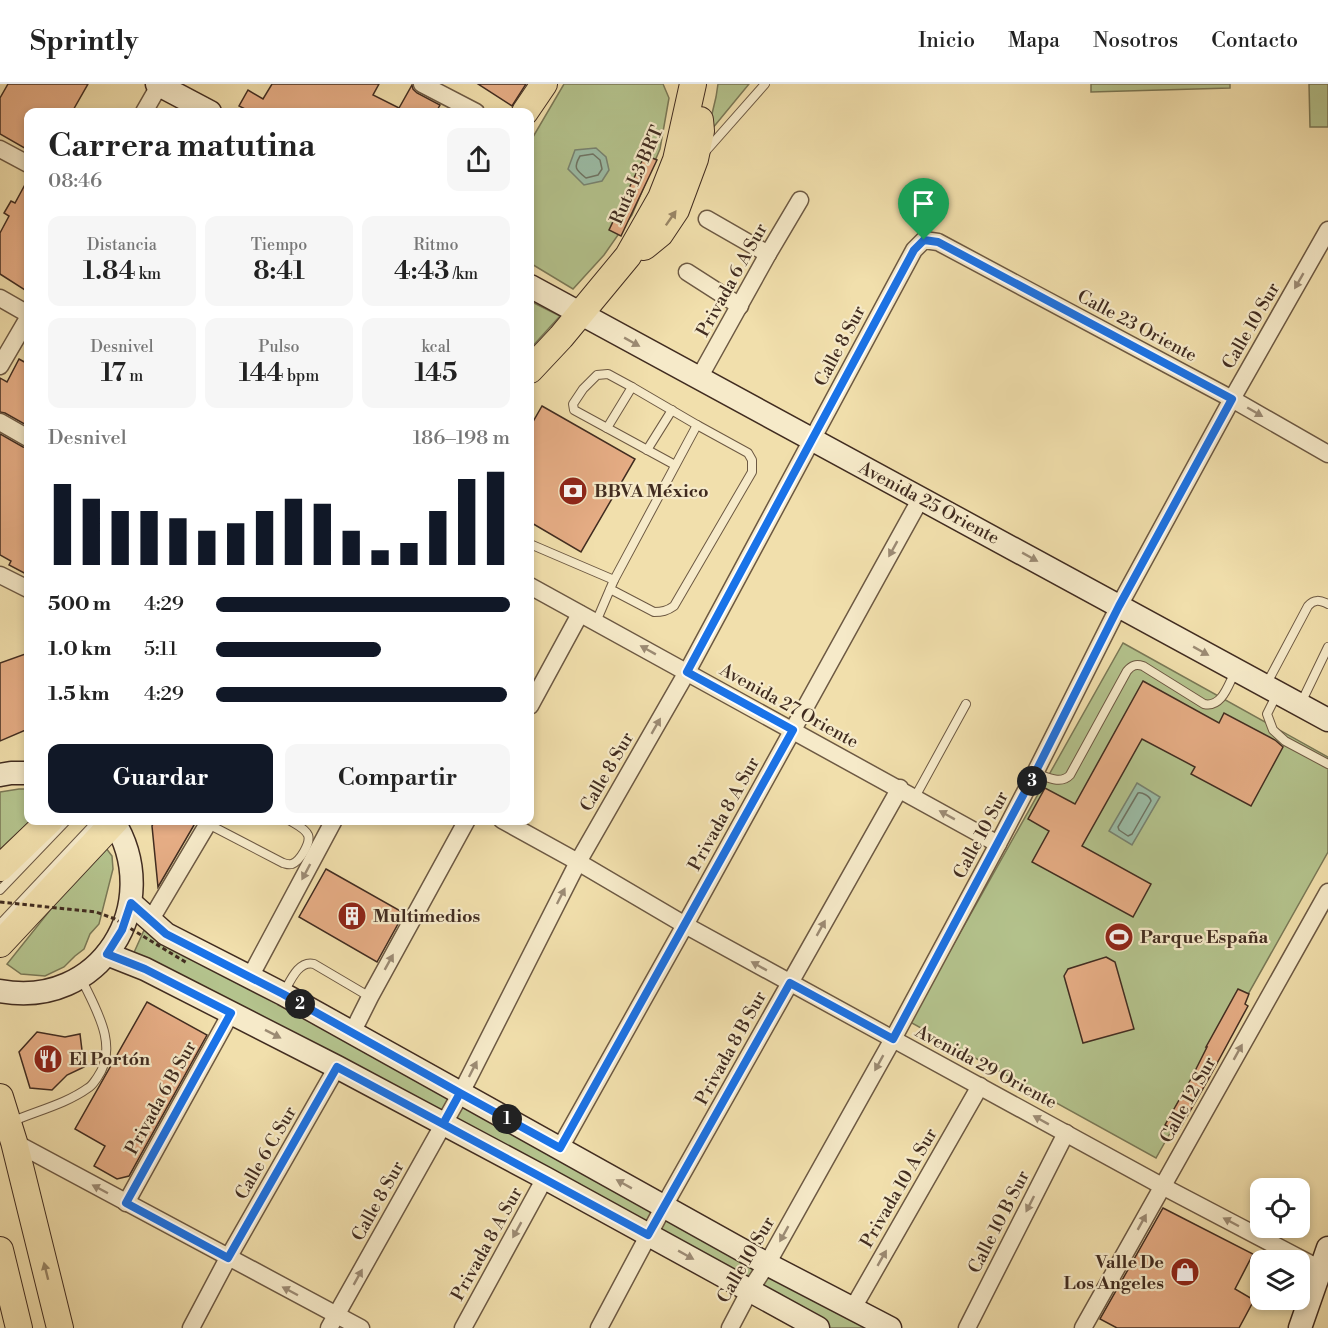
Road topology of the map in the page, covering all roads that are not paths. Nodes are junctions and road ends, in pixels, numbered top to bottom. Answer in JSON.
{"nodes":[{"id":1,"x":159,"y":84,"type":"edge"},
{"id":2,"x":422,"y":84,"type":"edge"},
{"id":3,"x":543,"y":84,"type":"edge"},
{"id":4,"x":553,"y":84,"type":"edge"},
{"id":5,"x":765,"y":84,"type":"edge"},
{"id":6,"x":687,"y":88,"type":"edge"},
{"id":7,"x":146,"y":108,"type":"edge"},
{"id":8,"x":203,"y":108,"type":"edge"},
{"id":9,"x":468,"y":108,"type":"edge"},
{"id":10,"x":528,"y":108,"type":"edge"},
{"id":11,"x":534,"y":114,"type":"edge"},
{"id":12,"x":672,"y":142,"type":"dead end"},
{"id":13,"x":0,"y":149,"type":"edge"},
{"id":14,"x":695,"y":159,"type":"junction"},
{"id":15,"x":24,"y":162,"type":"edge"},
{"id":16,"x":800,"y":201,"type":"dead end"},
{"id":17,"x":708,"y":219,"type":"dead end"},
{"id":18,"x":1328,"y":230,"type":"edge"},
{"id":19,"x":924,"y":240,"type":"joint"},
{"id":20,"x":768,"y":254,"type":"junction"},
{"id":21,"x":628,"y":256,"type":"junction"},
{"id":22,"x":687,"y":272,"type":"dead end"},
{"id":23,"x":534,"y":288,"type":"edge"},
{"id":24,"x":0,"y":298,"type":"edge"},
{"id":25,"x":740,"y":306,"type":"junction"},
{"id":26,"x":573,"y":310,"type":"junction"},
{"id":27,"x":24,"y":313,"type":"edge"},
{"id":28,"x":24,"y":323,"type":"edge"},
{"id":29,"x":0,"y":366,"type":"edge"},
{"id":30,"x":534,"y":366,"type":"edge"},
{"id":31,"x":699,"y":378,"type":"junction"},
{"id":32,"x":632,"y":387,"type":"junction"},
{"id":33,"x":1232,"y":399,"type":"junction"},
{"id":34,"x":672,"y":410,"type":"junction"},
{"id":35,"x":0,"y":422,"type":"edge"},
{"id":36,"x":697,"y":425,"type":"junction"},
{"id":37,"x":607,"y":428,"type":"junction"},
{"id":38,"x":24,"y":436,"type":"edge"},
{"id":39,"x":812,"y":440,"type":"junction"},
{"id":40,"x":647,"y":450,"type":"junction"},
{"id":41,"x":1328,"y":454,"type":"edge"},
{"id":42,"x":675,"y":465,"type":"junction"},
{"id":43,"x":921,"y":498,"type":"junction"},
{"id":44,"x":534,"y":546,"type":"edge"},
{"id":45,"x":0,"y":574,"type":"edge"},
{"id":46,"x":614,"y":580,"type":"junction"},
{"id":47,"x":24,"y":587,"type":"edge"},
{"id":48,"x":534,"y":588,"type":"edge"},
{"id":49,"x":610,"y":589,"type":"junction"},
{"id":50,"x":1328,"y":604,"type":"edge"},
{"id":51,"x":1119,"y":606,"type":"junction"},
{"id":52,"x":580,"y":614,"type":"junction"},
{"id":53,"x":596,"y":622,"type":"junction"},
{"id":54,"x":1328,"y":647,"type":"edge"},
{"id":55,"x":1236,"y":670,"type":"junction"},
{"id":56,"x":687,"y":672,"type":"junction"},
{"id":57,"x":1271,"y":689,"type":"junction"},
{"id":58,"x":534,"y":699,"type":"edge"},
{"id":59,"x":966,"y":704,"type":"dead end"},
{"id":60,"x":1300,"y":705,"type":"junction"},
{"id":61,"x":1328,"y":720,"type":"edge"},
{"id":62,"x":793,"y":730,"type":"junction"},
{"id":63,"x":1328,"y":764,"type":"edge"},
{"id":64,"x":24,"y":773,"type":"edge"},
{"id":65,"x":1035,"y":773,"type":"junction"},
{"id":66,"x":0,"y":775,"type":"edge"},
{"id":67,"x":900,"y":788,"type":"junction"},
{"id":68,"x":915,"y":797,"type":"junction"},
{"id":69,"x":45,"y":825,"type":"edge"},
{"id":70,"x":62,"y":825,"type":"edge"},
{"id":71,"x":106,"y":825,"type":"edge"},
{"id":72,"x":106,"y":825,"type":"edge"},
{"id":73,"x":113,"y":825,"type":"edge"},
{"id":74,"x":207,"y":825,"type":"edge"},
{"id":75,"x":214,"y":825,"type":"edge"},
{"id":76,"x":297,"y":825,"type":"edge"},
{"id":77,"x":331,"y":825,"type":"edge"},
{"id":78,"x":464,"y":825,"type":"edge"},
{"id":79,"x":511,"y":825,"type":"edge"},
{"id":80,"x":998,"y":844,"type":"junction"},
{"id":81,"x":578,"y":862,"type":"junction"},
{"id":82,"x":0,"y":868,"type":"edge"},
{"id":83,"x":0,"y":890,"type":"edge"},
{"id":84,"x":1328,"y":892,"type":"edge"},
{"id":85,"x":131,"y":903,"type":"junction"},
{"id":86,"x":150,"y":921,"type":"junction"},
{"id":87,"x":0,"y":924,"type":"edge"},
{"id":88,"x":685,"y":925,"type":"junction"},
{"id":89,"x":0,"y":944,"type":"edge"},
{"id":90,"x":107,"y":954,"type":"junction"},
{"id":91,"x":81,"y":977,"type":"junction"},
{"id":92,"x":250,"y":977,"type":"junction"},
{"id":93,"x":790,"y":983,"type":"junction"},
{"id":94,"x":0,"y":992,"type":"edge"},
{"id":95,"x":283,"y":994,"type":"junction"},
{"id":96,"x":370,"y":996,"type":"junction"},
{"id":97,"x":231,"y":1013,"type":"junction"},
{"id":98,"x":352,"y":1032,"type":"junction"},
{"id":99,"x":893,"y":1039,"type":"junction"},
{"id":100,"x":337,"y":1067,"type":"junction"},
{"id":101,"x":980,"y":1086,"type":"junction"},
{"id":102,"x":460,"y":1093,"type":"junction"},
{"id":103,"x":0,"y":1097,"type":"edge"},
{"id":104,"x":443,"y":1124,"type":"junction"},
{"id":105,"x":11,"y":1133,"type":"junction"},
{"id":106,"x":1066,"y":1133,"type":"junction"},
{"id":107,"x":560,"y":1148,"type":"junction"},
{"id":108,"x":545,"y":1178,"type":"junction"},
{"id":109,"x":1162,"y":1186,"type":"junction"},
{"id":110,"x":126,"y":1203,"type":"junction"},
{"id":111,"x":664,"y":1206,"type":"junction"},
{"id":112,"x":648,"y":1235,"type":"junction"},
{"id":113,"x":0,"y":1250,"type":"edge"},
{"id":114,"x":228,"y":1258,"type":"junction"},
{"id":115,"x":767,"y":1264,"type":"junction"},
{"id":116,"x":1325,"y":1264,"type":"edge"},
{"id":117,"x":750,"y":1290,"type":"junction"},
{"id":118,"x":853,"y":1308,"type":"junction"},
{"id":119,"x":333,"y":1322,"type":"edge"},
{"id":120,"x":19,"y":1328,"type":"edge"},
{"id":121,"x":60,"y":1328,"type":"edge"},
{"id":122,"x":191,"y":1328,"type":"edge"},
{"id":123,"x":361,"y":1328,"type":"edge"},
{"id":124,"x":463,"y":1328,"type":"edge"},
{"id":125,"x":599,"y":1328,"type":"edge"},
{"id":126,"x":730,"y":1328,"type":"edge"},
{"id":127,"x":818,"y":1328,"type":"edge"},
{"id":128,"x":890,"y":1328,"type":"edge"},
{"id":129,"x":967,"y":1328,"type":"edge"},
{"id":130,"x":1083,"y":1328,"type":"edge"},
{"id":131,"x":1300,"y":1328,"type":"edge"}],
"edges":[{"from":1,"to":7,"type":"street"},
{"from":1,"to":8,"type":"main road"},
{"from":2,"to":9,"type":"street"},
{"from":3,"to":10,"type":"main road"},
{"from":4,"to":11,"type":"lane"},
{"from":5,"to":14,"type":"lane"},
{"from":6,"to":12,"type":"lane","name":"Ruta L3 BRT"},
{"from":6,"to":14,"type":"main road"},
{"from":6,"to":21,"type":"main road"},
{"from":13,"to":15,"type":"street"},
{"from":21,"to":14,"type":"main road","one_way":true},
{"from":16,"to":20,"type":"street","name":"Privada 6 A Sur"},
{"from":17,"to":20,"type":"street"},
{"from":18,"to":33,"type":"street","name":"Calle 10 Sur","one_way":true},
{"from":19,"to":33,"type":"street","name":"Calle 23 Oriente"},
{"from":19,"to":39,"type":"street","name":"Calle 8 Sur"},
{"from":20,"to":25,"type":"street","name":"Privada 6 A Sur"},
{"from":21,"to":26,"type":"main road"},
{"from":22,"to":25,"type":"street"},
{"from":23,"to":26,"type":"main road","name":"Avenida 25 Oriente"},
{"from":24,"to":27,"type":"street"},
{"from":25,"to":31,"type":"street","name":"Privada 6 A Sur"},
{"from":26,"to":30,"type":"main road"},
{"from":26,"to":31,"type":"main road","name":"Avenida 25 Oriente","one_way":true},
{"from":28,"to":29,"type":"street"},
{"from":31,"to":39,"type":"main road","name":"Avenida 25 Oriente"},
{"from":32,"to":34,"type":"lane"},
{"from":32,"to":37,"type":"lane"},
{"from":32,"to":37,"type":"lane"},
{"from":33,"to":41,"type":"street","name":"Calle 23 Oriente","one_way":true},
{"from":33,"to":51,"type":"street","name":"Calle 10 Sur"},
{"from":34,"to":36,"type":"lane"},
{"from":34,"to":40,"type":"lane"},
{"from":35,"to":38,"type":"street"},
{"from":36,"to":42,"type":"lane"},
{"from":36,"to":49,"type":"lane"},
{"from":37,"to":40,"type":"lane"},
{"from":39,"to":43,"type":"main road","name":"Avenida 25 Oriente"},
{"from":39,"to":56,"type":"street","name":"Calle 8 Sur"},
{"from":40,"to":42,"type":"lane"},
{"from":42,"to":46,"type":"lane"},
{"from":43,"to":51,"type":"main road","name":"Avenida 25 Oriente","one_way":true},
{"from":43,"to":62,"type":"street","name":"Privada 8 A Sur","one_way":true},
{"from":44,"to":46,"type":"lane"},
{"from":45,"to":47,"type":"street"},
{"from":46,"to":49,"type":"lane"},
{"from":48,"to":52,"type":"street","name":"Avenida 27 Oriente"},
{"from":49,"to":53,"type":"lane"},
{"from":50,"to":57,"type":"lane"},
{"from":51,"to":55,"type":"main road","name":"Avenida 25 Oriente","one_way":true},
{"from":51,"to":65,"type":"street","name":"Calle 10 Sur"},
{"from":52,"to":53,"type":"street","name":"Avenida 27 Oriente"},
{"from":52,"to":58,"type":"street"},
{"from":56,"to":53,"type":"street","name":"Avenida 27 Oriente","one_way":true},
{"from":54,"to":60,"type":"lane"},
{"from":55,"to":57,"type":"main road","name":"Avenida 25 Oriente"},
{"from":55,"to":65,"type":"lane"},
{"from":56,"to":62,"type":"street","name":"Avenida 27 Oriente"},
{"from":81,"to":56,"type":"street","name":"Calle 8 Sur","one_way":true},
{"from":57,"to":60,"type":"main road","name":"Avenida 25 Oriente"},
{"from":57,"to":63,"type":"lane"},
{"from":59,"to":68,"type":"lane"},
{"from":60,"to":61,"type":"main road","name":"Avenida 25 Oriente"},
{"from":62,"to":67,"type":"street","name":"Avenida 27 Oriente"},
{"from":62,"to":88,"type":"street","name":"Privada 8 A Sur"},
{"from":64,"to":66,"type":"main road"},
{"from":65,"to":80,"type":"street","name":"Calle 10 Sur"},
{"from":67,"to":68,"type":"street","name":"Avenida 27 Oriente"},
{"from":93,"to":67,"type":"street","name":"Privada 8 B Sur","one_way":true},
{"from":80,"to":68,"type":"street","name":"Avenida 27 Oriente","one_way":true},
{"from":69,"to":82,"type":"main road"},
{"from":70,"to":83,"type":"lane"},
{"from":71,"to":87,"type":"lane"},
{"from":72,"to":89,"type":"main road"},
{"from":73,"to":85,"type":"main road"},
{"from":74,"to":86,"type":"street"},
{"from":75,"to":76,"type":"lane"},
{"from":77,"to":92,"type":"street","one_way":true},
{"from":96,"to":78,"type":"street","one_way":true},
{"from":79,"to":81,"type":"street","name":"Avenida 29 Oriente"},
{"from":80,"to":99,"type":"street","name":"Calle 10 Sur"},
{"from":81,"to":88,"type":"street","name":"Avenida 29 Oriente"},
{"from":102,"to":81,"type":"street","name":"Calle 8 Sur","one_way":true},
{"from":109,"to":84,"type":"street","name":"Calle 12 Sur","one_way":true},
{"from":85,"to":86,"type":"main road"},
{"from":85,"to":90,"type":"main road"},
{"from":86,"to":92,"type":"main road"},
{"from":93,"to":88,"type":"street","name":"Avenida 29 Oriente","one_way":true},
{"from":88,"to":107,"type":"street","name":"Privada 8 A Sur"},
{"from":90,"to":91,"type":"main road"},
{"from":90,"to":97,"type":"main road"},
{"from":91,"to":94,"type":"main road"},
{"from":91,"to":105,"type":"lane"},
{"from":92,"to":95,"type":"main road"},
{"from":93,"to":99,"type":"street","name":"Avenida 29 Oriente"},
{"from":93,"to":111,"type":"street","name":"Privada 8 B Sur"},
{"from":95,"to":96,"type":"lane"},
{"from":95,"to":98,"type":"main road"},
{"from":96,"to":98,"type":"street"},
{"from":97,"to":100,"type":"main road","one_way":true},
{"from":97,"to":110,"type":"street","name":"Privada 6 B Sur"},
{"from":98,"to":102,"type":"main road"},
{"from":99,"to":101,"type":"street","name":"Avenida 29 Oriente"},
{"from":99,"to":115,"type":"street","name":"Calle 10 Sur","one_way":true},
{"from":100,"to":104,"type":"main road"},
{"from":100,"to":114,"type":"street","name":"Calle 6 C Sur"},
{"from":106,"to":101,"type":"street","name":"Avenida 29 Oriente","one_way":true},
{"from":118,"to":101,"type":"street","name":"Privada 10 A Sur","one_way":true},
{"from":102,"to":104,"type":"street","name":"Calle 8 Sur"},
{"from":102,"to":107,"type":"main road"},
{"from":103,"to":105,"type":"main road"},
{"from":104,"to":108,"type":"main road"},
{"from":119,"to":104,"type":"street","name":"Calle 8 Sur","one_way":true},
{"from":110,"to":105,"type":"street","one_way":true},
{"from":121,"to":105,"type":"main road","one_way":true},
{"from":106,"to":109,"type":"street","name":"Avenida 29 Oriente"},
{"from":106,"to":129,"type":"street","name":"Calle 10 B Sur","one_way":true},
{"from":111,"to":107,"type":"main road","one_way":true},
{"from":108,"to":112,"type":"main road"},
{"from":108,"to":124,"type":"street","name":"Privada 8 A Sur","one_way":true},
{"from":116,"to":109,"type":"street","name":"Avenida 29 Oriente","one_way":true},
{"from":130,"to":109,"type":"street","name":"Calle 12 Sur","one_way":true},
{"from":110,"to":114,"type":"street"},
{"from":111,"to":112,"type":"street","name":"Privada 8 B Sur"},
{"from":111,"to":115,"type":"main road"},
{"from":112,"to":117,"type":"main road","one_way":true},
{"from":112,"to":125,"type":"street","name":"Privada 8 B Sur"},
{"from":113,"to":120,"type":"main road"},
{"from":119,"to":114,"type":"street","one_way":true},
{"from":114,"to":122,"type":"street","name":"Calle 6 C Sur"},
{"from":115,"to":117,"type":"street","name":"Calle 10 Sur"},
{"from":115,"to":118,"type":"main road"},
{"from":116,"to":131,"type":"main road"},
{"from":117,"to":126,"type":"street","name":"Calle 10 Sur"},
{"from":117,"to":127,"type":"main road"},
{"from":118,"to":128,"type":"main road"},
{"from":119,"to":123,"type":"street"}]}
